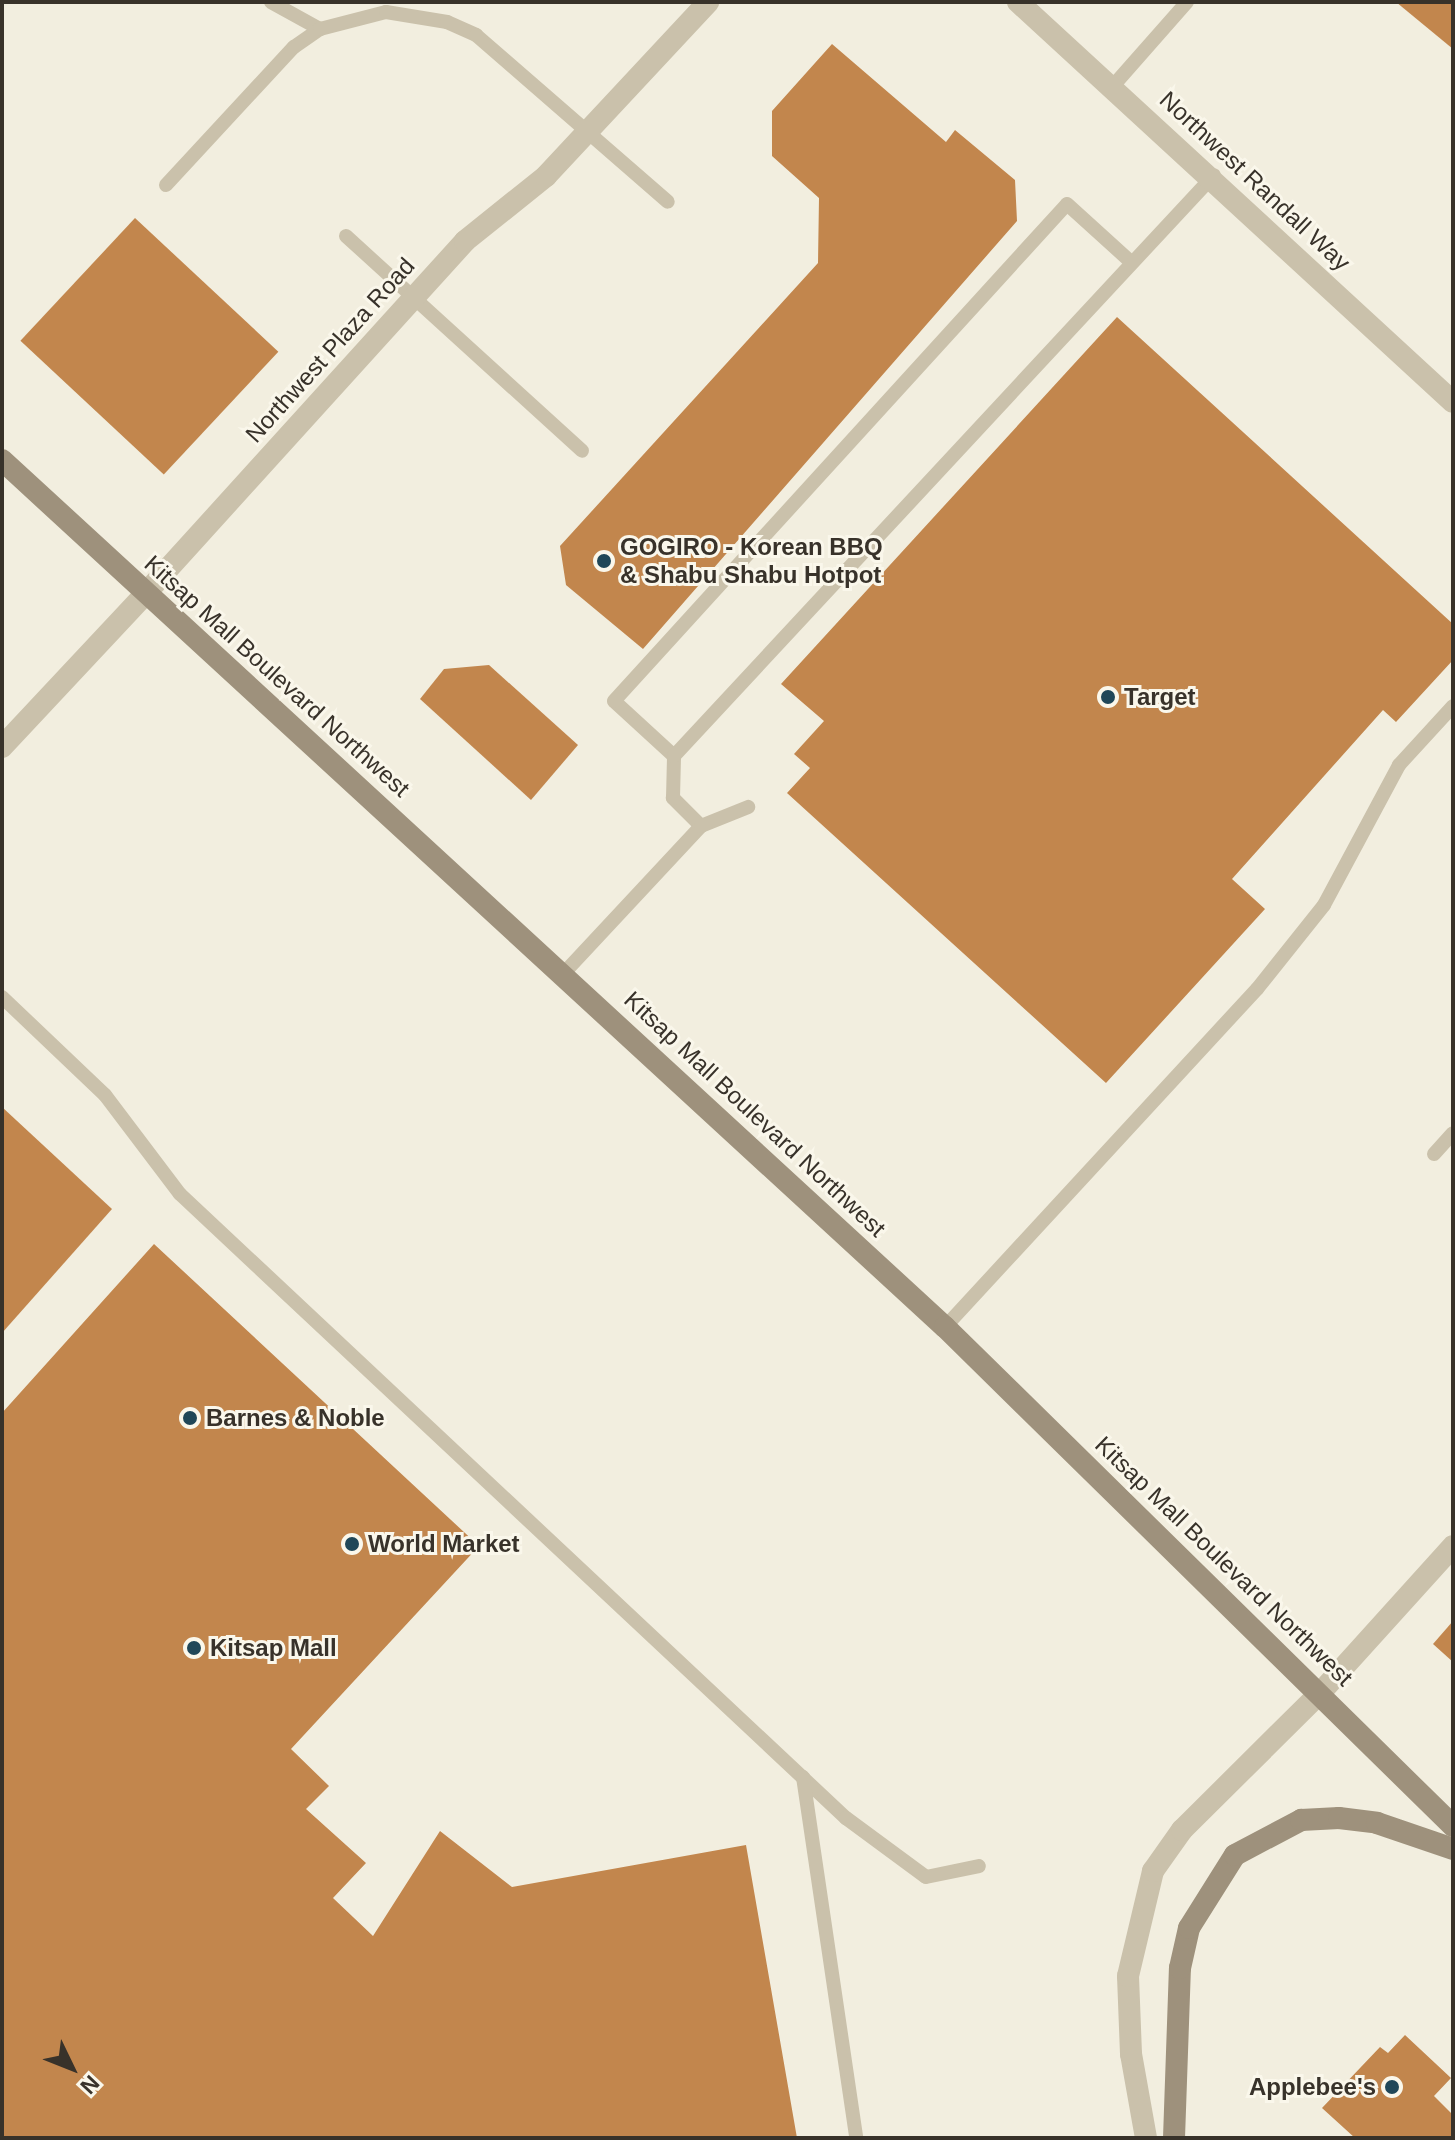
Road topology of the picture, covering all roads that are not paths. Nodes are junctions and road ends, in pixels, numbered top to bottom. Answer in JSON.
{"nodes":[{"id":1,"x":271,"y":2,"type":"edge"},
{"id":2,"x":360,"y":2,"type":"edge"},
{"id":3,"x":708,"y":2,"type":"edge"},
{"id":4,"x":1018,"y":2,"type":"edge"},
{"id":5,"x":1187,"y":2,"type":"edge"},
{"id":6,"x":342,"y":22,"type":"junction"},
{"id":7,"x":320,"y":29,"type":"junction"},
{"id":8,"x":1113,"y":86,"type":"junction"},
{"id":9,"x":589,"y":133,"type":"junction"},
{"id":10,"x":1214,"y":175,"type":"junction"},
{"id":11,"x":166,"y":185,"type":"dead end"},
{"id":12,"x":668,"y":202,"type":"dead end"},
{"id":13,"x":346,"y":236,"type":"dead end"},
{"id":14,"x":1131,"y":262,"type":"junction"},
{"id":15,"x":413,"y":297,"type":"junction"},
{"id":16,"x":1453,"y":402,"type":"edge"},
{"id":17,"x":582,"y":451,"type":"dead end"},
{"id":18,"x":2,"y":460,"type":"edge"},
{"id":19,"x":146,"y":593,"type":"junction"},
{"id":20,"x":1453,"y":706,"type":"edge"},
{"id":21,"x":2,"y":747,"type":"edge"},
{"id":22,"x":674,"y":756,"type":"junction"},
{"id":23,"x":748,"y":807,"type":"dead end"},
{"id":24,"x":701,"y":826,"type":"junction"},
{"id":25,"x":564,"y":973,"type":"junction"},
{"id":26,"x":2,"y":997,"type":"edge"},
{"id":27,"x":1453,"y":1133,"type":"edge"},
{"id":28,"x":1434,"y":1154,"type":"dead end"},
{"id":29,"x":945,"y":1327,"type":"junction"},
{"id":30,"x":1453,"y":1546,"type":"edge"},
{"id":31,"x":1322,"y":1691,"type":"junction"},
{"id":32,"x":803,"y":1777,"type":"junction"},
{"id":33,"x":1453,"y":1826,"type":"edge"},
{"id":34,"x":1453,"y":1849,"type":"edge"},
{"id":35,"x":979,"y":1866,"type":"dead end"},
{"id":36,"x":856,"y":2138,"type":"edge"},
{"id":37,"x":1146,"y":2138,"type":"edge"},
{"id":38,"x":1174,"y":2138,"type":"edge"}],
"edges":[{"from":1,"to":7,"type":"lane"},
{"from":2,"to":6,"type":"lane"},
{"from":3,"to":9,"type":"street","name":"Northwest Plaza Road"},
{"from":4,"to":8,"type":"street","name":"Northwest Randall Way"},
{"from":5,"to":8,"type":"lane"},
{"from":6,"to":7,"type":"lane"},
{"from":6,"to":9,"type":"lane"},
{"from":7,"to":11,"type":"lane"},
{"from":8,"to":10,"type":"street","name":"Northwest Randall Way"},
{"from":9,"to":12,"type":"lane"},
{"from":9,"to":15,"type":"street","name":"Northwest Plaza Road"},
{"from":10,"to":14,"type":"lane"},
{"from":10,"to":16,"type":"street","name":"Northwest Randall Way"},
{"from":13,"to":15,"type":"lane"},
{"from":14,"to":22,"type":"lane"},
{"from":14,"to":22,"type":"lane"},
{"from":15,"to":17,"type":"lane"},
{"from":15,"to":19,"type":"street","name":"Northwest Plaza Road"},
{"from":18,"to":19,"type":"main road","name":"Kitsap Mall Boulevard Northwest"},
{"from":19,"to":21,"type":"street","name":"Northwest Plaza Road"},
{"from":19,"to":25,"type":"main road","name":"Kitsap Mall Boulevard Northwest"},
{"from":20,"to":29,"type":"lane"},
{"from":22,"to":24,"type":"lane"},
{"from":23,"to":24,"type":"lane"},
{"from":24,"to":25,"type":"lane"},
{"from":25,"to":29,"type":"main road","name":"Kitsap Mall Boulevard Northwest"},
{"from":26,"to":32,"type":"lane"},
{"from":27,"to":28,"type":"lane"},
{"from":29,"to":31,"type":"main road","name":"Kitsap Mall Boulevard Northwest"},
{"from":30,"to":31,"type":"street"},
{"from":31,"to":33,"type":"main road","name":"Kitsap Mall Boulevard Northwest"},
{"from":31,"to":37,"type":"street"},
{"from":32,"to":35,"type":"lane"},
{"from":32,"to":36,"type":"lane"},
{"from":34,"to":38,"type":"main road"}]}
